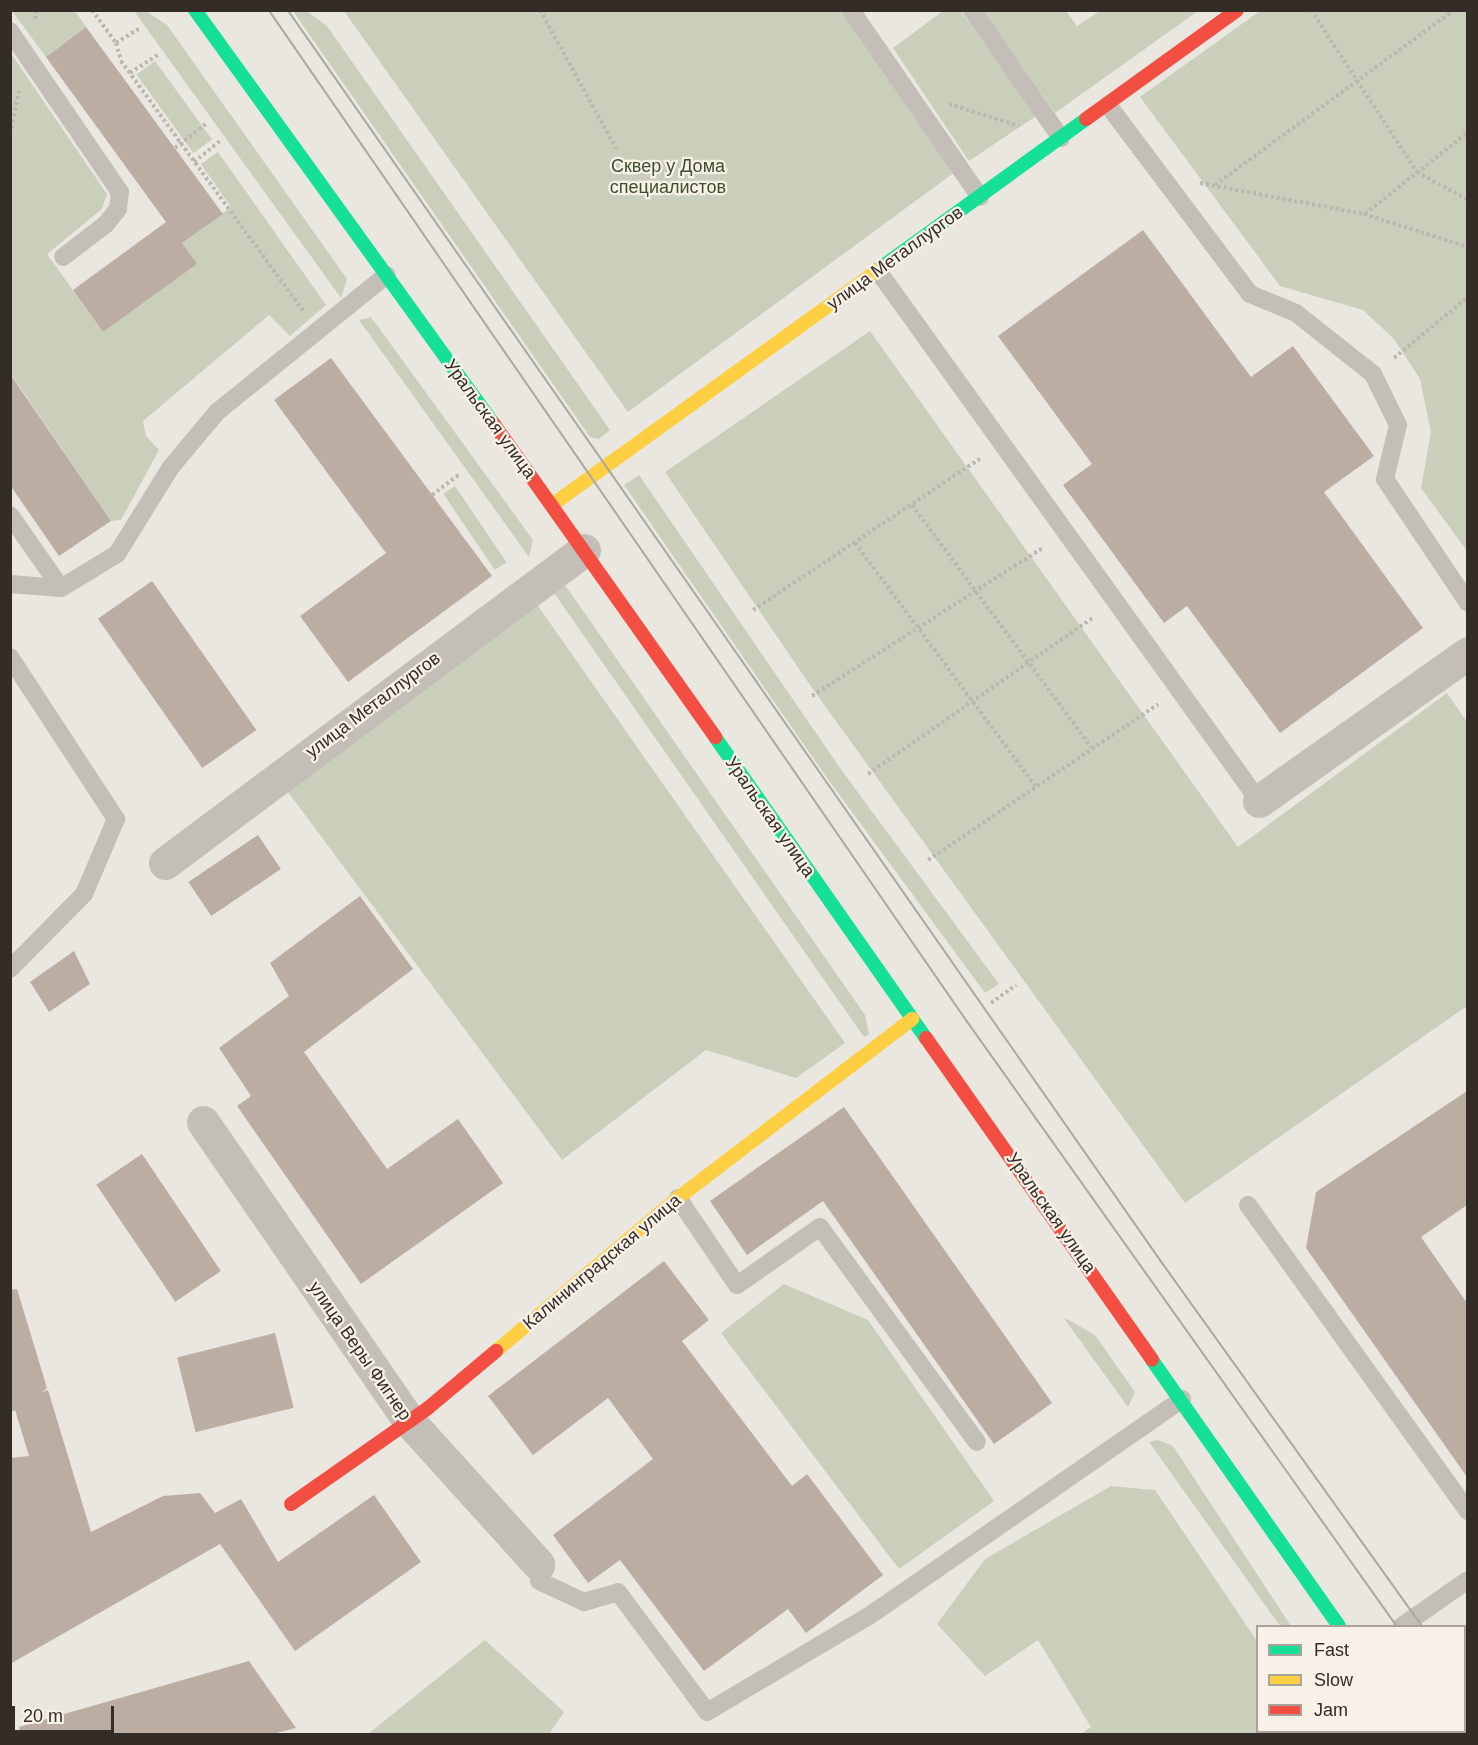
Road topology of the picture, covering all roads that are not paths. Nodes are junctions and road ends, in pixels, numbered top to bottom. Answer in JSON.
{"nodes":[{"id":1,"x":195,"y":10,"type":"edge"},
{"id":2,"x":852,"y":10,"type":"edge"},
{"id":3,"x":972,"y":10,"type":"edge"},
{"id":4,"x":1237,"y":10,"type":"edge"},
{"id":5,"x":10,"y":31,"type":"edge"},
{"id":6,"x":1108,"y":105,"type":"junction"},
{"id":7,"x":1061,"y":138,"type":"junction"},
{"id":8,"x":980,"y":197,"type":"junction"},
{"id":9,"x":63,"y":257,"type":"dead end"},
{"id":10,"x":878,"y":271,"type":"junction"},
{"id":11,"x":387,"y":275,"type":"junction"},
{"id":12,"x":552,"y":505,"type":"junction"},
{"id":13,"x":10,"y":515,"type":"edge"},
{"id":14,"x":584,"y":550,"type":"junction"},
{"id":15,"x":10,"y":584,"type":"edge"},
{"id":16,"x":61,"y":588,"type":"junction"},
{"id":17,"x":1467,"y":603,"type":"edge"},
{"id":18,"x":1467,"y":653,"type":"edge"},
{"id":19,"x":10,"y":657,"type":"edge"},
{"id":20,"x":1259,"y":801,"type":"joint"},
{"id":21,"x":165,"y":863,"type":"dead end"},
{"id":22,"x":10,"y":969,"type":"edge"},
{"id":23,"x":912,"y":1019,"type":"junction"},
{"id":24,"x":202,"y":1122,"type":"dead end"},
{"id":25,"x":678,"y":1198,"type":"junction"},
{"id":26,"x":1248,"y":1205,"type":"dead end"},
{"id":27,"x":1182,"y":1399,"type":"junction"},
{"id":28,"x":409,"y":1421,"type":"junction"},
{"id":29,"x":977,"y":1442,"type":"dead end"},
{"id":30,"x":291,"y":1504,"type":"dead end"},
{"id":31,"x":1467,"y":1511,"type":"edge"},
{"id":32,"x":539,"y":1573,"type":"joint"},
{"id":33,"x":1467,"y":1580,"type":"edge"},
{"id":34,"x":1338,"y":1625,"type":"edge"},
{"id":35,"x":1403,"y":1625,"type":"edge"}],
"edges":[{"from":1,"to":11,"type":"main road","name":"Уральская улица"},
{"from":2,"to":8,"type":"lane"},
{"from":3,"to":7,"type":"lane"},
{"from":4,"to":6,"type":"main road","name":"улица Металлургов"},
{"from":5,"to":9,"type":"lane"},
{"from":6,"to":7,"type":"main road","name":"улица Металлургов"},
{"from":6,"to":17,"type":"lane"},
{"from":7,"to":8,"type":"main road","name":"улица Металлургов"},
{"from":8,"to":10,"type":"main road","name":"улица Металлургов"},
{"from":10,"to":12,"type":"main road","name":"улица Металлургов"},
{"from":10,"to":20,"type":"lane"},
{"from":11,"to":12,"type":"main road","name":"Уральская улица"},
{"from":11,"to":16,"type":"lane"},
{"from":12,"to":14,"type":"main road","name":"Уральская улица"},
{"from":13,"to":16,"type":"lane"},
{"from":14,"to":21,"type":"street","name":"улица Металлургов"},
{"from":14,"to":23,"type":"main road","name":"Уральская улица"},
{"from":15,"to":16,"type":"lane"},
{"from":18,"to":20,"type":"street"},
{"from":19,"to":22,"type":"lane"},
{"from":23,"to":25,"type":"main road","name":"Калининградская улица"},
{"from":23,"to":27,"type":"main road","name":"Уральская улица"},
{"from":24,"to":28,"type":"street","name":"улица Веры Фигнер"},
{"from":25,"to":28,"type":"main road","name":"Калининградская улица"},
{"from":25,"to":29,"type":"lane"},
{"from":26,"to":31,"type":"lane"},
{"from":27,"to":32,"type":"lane"},
{"from":27,"to":34,"type":"main road","name":"Уральская улица"},
{"from":28,"to":30,"type":"main road","name":"Калининградская улица"},
{"from":28,"to":32,"type":"street","name":"улица Веры Фигнер"},
{"from":33,"to":35,"type":"lane"}]}
